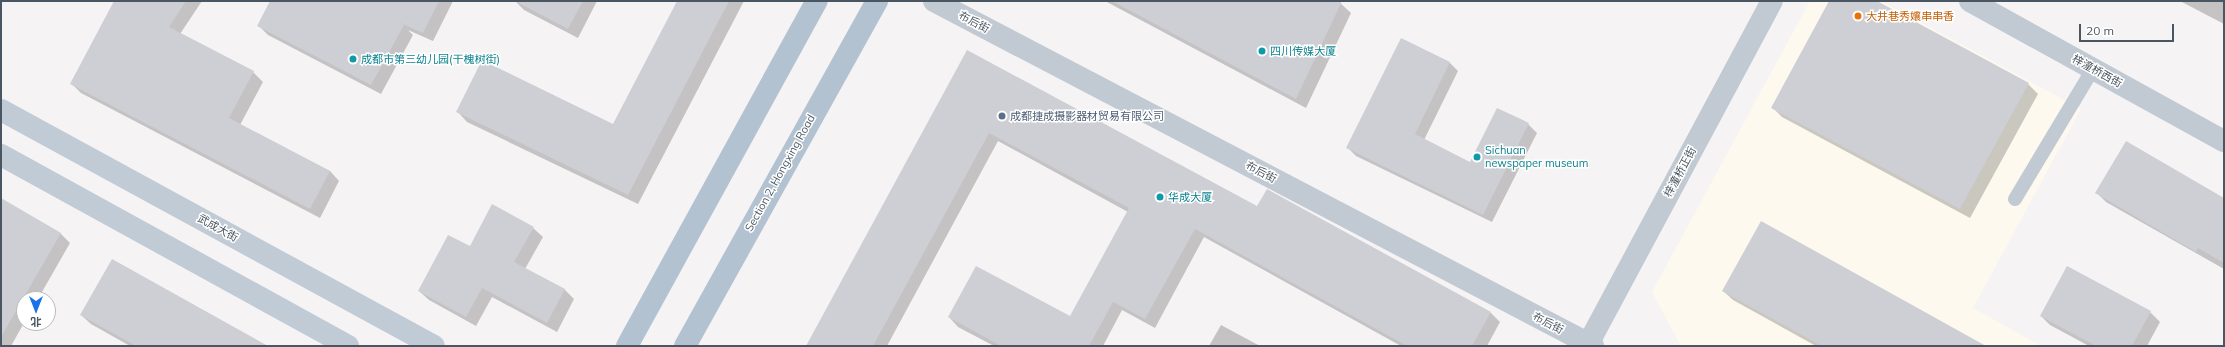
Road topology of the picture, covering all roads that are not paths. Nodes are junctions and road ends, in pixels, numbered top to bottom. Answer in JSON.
{"nodes":[{"id":1,"x":816,"y":1,"type":"edge"},
{"id":2,"x":877,"y":1,"type":"edge"},
{"id":3,"x":934,"y":1,"type":"edge"},
{"id":4,"x":1772,"y":1,"type":"edge"},
{"id":5,"x":1970,"y":1,"type":"edge"},
{"id":6,"x":2094,"y":69,"type":"junction"},
{"id":7,"x":1,"y":110,"type":"edge"},
{"id":8,"x":2224,"y":141,"type":"edge"},
{"id":9,"x":1,"y":155,"type":"edge"},
{"id":10,"x":2015,"y":200,"type":"dead end"},
{"id":11,"x":1590,"y":345,"type":"edge"},
{"id":12,"x":348,"y":346,"type":"edge"},
{"id":13,"x":434,"y":346,"type":"edge"},
{"id":14,"x":627,"y":346,"type":"edge"},
{"id":15,"x":685,"y":346,"type":"edge"}],
"edges":[{"from":1,"to":14,"type":"main road"},
{"from":2,"to":15,"type":"main road","name":"Section 2, Hongxing Road"},
{"from":3,"to":11,"type":"street","name":"布后街"},
{"from":4,"to":11,"type":"street","name":"梓潼桥正街"},
{"from":5,"to":6,"type":"street","name":"梓潼桥西街"},
{"from":6,"to":8,"type":"street","name":"梓潼桥西街"},
{"from":6,"to":10,"type":"lane"},
{"from":7,"to":13,"type":"main road","name":"武成大街"},
{"from":9,"to":12,"type":"main road"}]}
